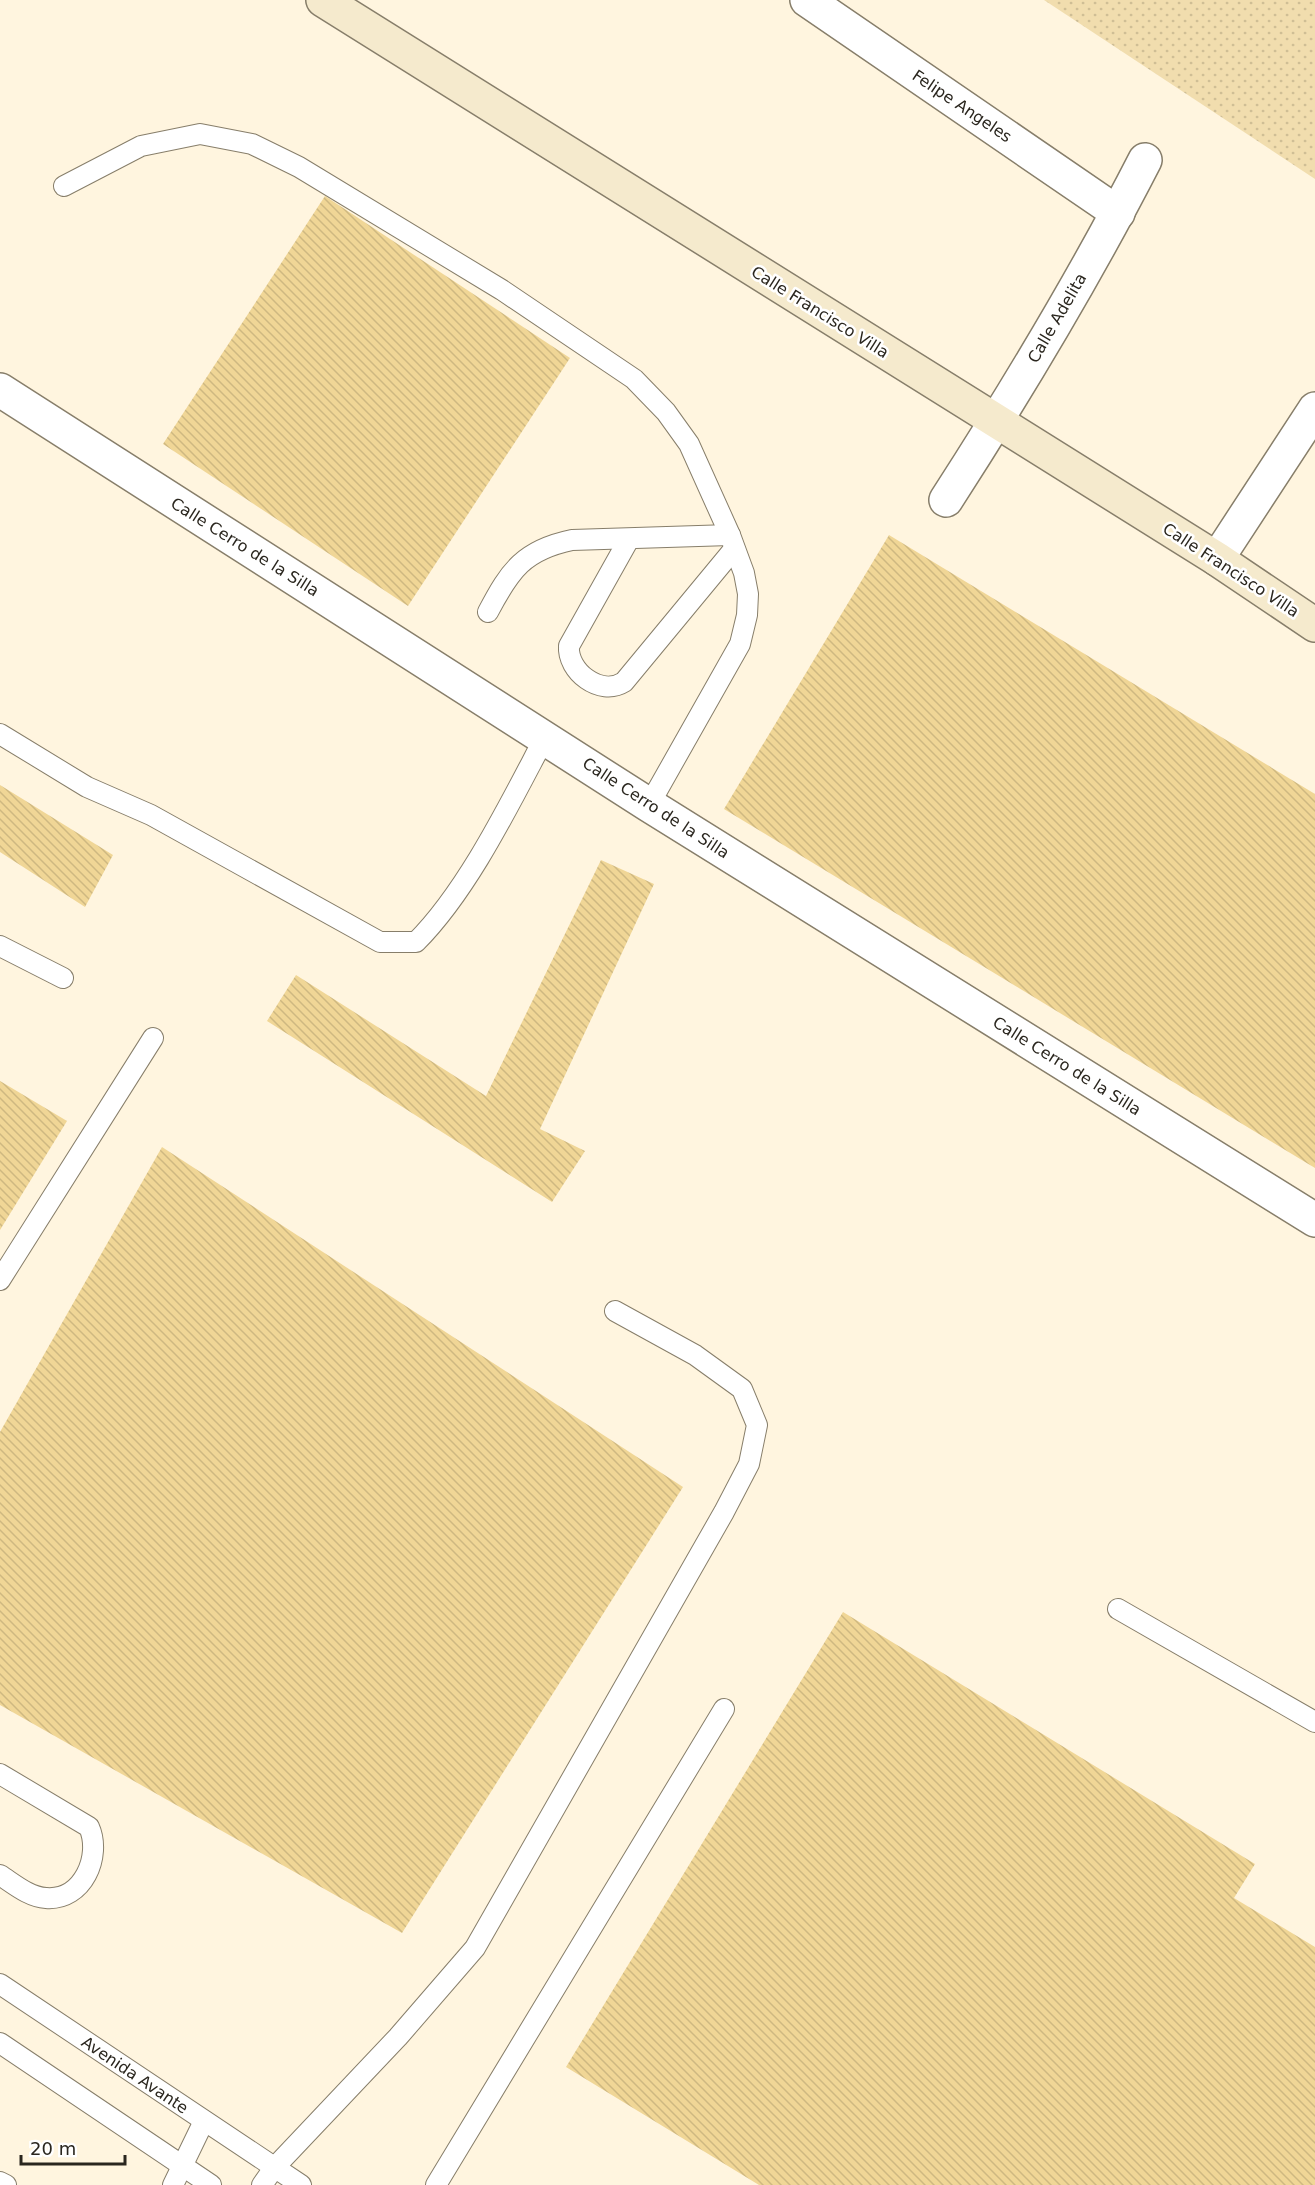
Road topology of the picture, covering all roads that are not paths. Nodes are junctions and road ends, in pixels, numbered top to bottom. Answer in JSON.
{"nodes":[{"id":1,"x":323,"y":0,"type":"edge"},
{"id":2,"x":807,"y":0,"type":"edge"},
{"id":3,"x":1145,"y":160,"type":"dead end"},
{"id":4,"x":64,"y":186,"type":"dead end"},
{"id":5,"x":1118,"y":213,"type":"junction"},
{"id":6,"x":0,"y":390,"type":"edge"},
{"id":7,"x":1315,"y":409,"type":"edge"},
{"id":8,"x":996,"y":422,"type":"junction"},
{"id":9,"x":945,"y":500,"type":"dead end"},
{"id":10,"x":629,"y":539,"type":"junction"},
{"id":11,"x":732,"y":542,"type":"junction"},
{"id":12,"x":1217,"y":559,"type":"junction"},
{"id":13,"x":488,"y":612,"type":"dead end"},
{"id":14,"x":1315,"y":625,"type":"edge"},
{"id":15,"x":0,"y":734,"type":"edge"},
{"id":16,"x":546,"y":737,"type":"junction"},
{"id":17,"x":649,"y":805,"type":"junction"},
{"id":18,"x":0,"y":946,"type":"edge"},
{"id":19,"x":63,"y":978,"type":"dead end"},
{"id":20,"x":153,"y":1038,"type":"dead end"},
{"id":21,"x":1315,"y":1220,"type":"edge"},
{"id":22,"x":0,"y":1280,"type":"edge"},
{"id":23,"x":615,"y":1311,"type":"dead end"},
{"id":24,"x":1118,"y":1609,"type":"dead end"},
{"id":25,"x":724,"y":1709,"type":"dead end"},
{"id":26,"x":1315,"y":1722,"type":"edge"},
{"id":27,"x":0,"y":1774,"type":"edge"},
{"id":28,"x":0,"y":1875,"type":"edge"},
{"id":29,"x":0,"y":1984,"type":"edge"},
{"id":30,"x":0,"y":2043,"type":"edge"},
{"id":31,"x":204,"y":2121,"type":"junction"},
{"id":32,"x":182,"y":2166,"type":"junction"},
{"id":33,"x":274,"y":2168,"type":"junction"},
{"id":34,"x":0,"y":2182,"type":"edge"},
{"id":35,"x":6,"y":2185,"type":"edge"},
{"id":36,"x":173,"y":2185,"type":"edge"},
{"id":37,"x":211,"y":2185,"type":"edge"},
{"id":38,"x":262,"y":2185,"type":"edge"},
{"id":39,"x":301,"y":2185,"type":"edge"},
{"id":40,"x":436,"y":2185,"type":"edge"}],
"edges":[{"from":1,"to":8,"type":"street","name":"Calle Francisco Villa"},
{"from":2,"to":5,"type":"street","name":"Felipe Angeles"},
{"from":3,"to":5,"type":"street","name":"Calle Adelita"},
{"from":4,"to":11,"type":"lane"},
{"from":5,"to":8,"type":"street","name":"Calle Adelita"},
{"from":6,"to":16,"type":"street","name":"Calle Cerro de la Silla"},
{"from":7,"to":12,"type":"street"},
{"from":8,"to":9,"type":"street","name":"Calle Adelita"},
{"from":8,"to":12,"type":"street","name":"Calle Francisco Villa"},
{"from":10,"to":11,"type":"lane"},
{"from":10,"to":11,"type":"lane"},
{"from":10,"to":13,"type":"lane"},
{"from":11,"to":17,"type":"lane"},
{"from":12,"to":14,"type":"street","name":"Calle Francisco Villa"},
{"from":15,"to":16,"type":"lane"},
{"from":16,"to":17,"type":"street","name":"Calle Cerro de la Silla"},
{"from":17,"to":21,"type":"street","name":"Calle Cerro de la Silla"},
{"from":18,"to":19,"type":"lane"},
{"from":20,"to":22,"type":"lane"},
{"from":23,"to":33,"type":"lane"},
{"from":24,"to":26,"type":"lane"},
{"from":25,"to":40,"type":"lane"},
{"from":27,"to":28,"type":"lane"},
{"from":29,"to":31,"type":"lane","name":"Avenida Avante"},
{"from":30,"to":32,"type":"lane"},
{"from":31,"to":32,"type":"lane"},
{"from":31,"to":33,"type":"lane","name":"Avenida Avante"},
{"from":32,"to":36,"type":"lane"},
{"from":32,"to":37,"type":"lane"},
{"from":33,"to":38,"type":"lane"},
{"from":33,"to":39,"type":"lane","name":"Avenida Avante"},
{"from":34,"to":35,"type":"lane"}]}
